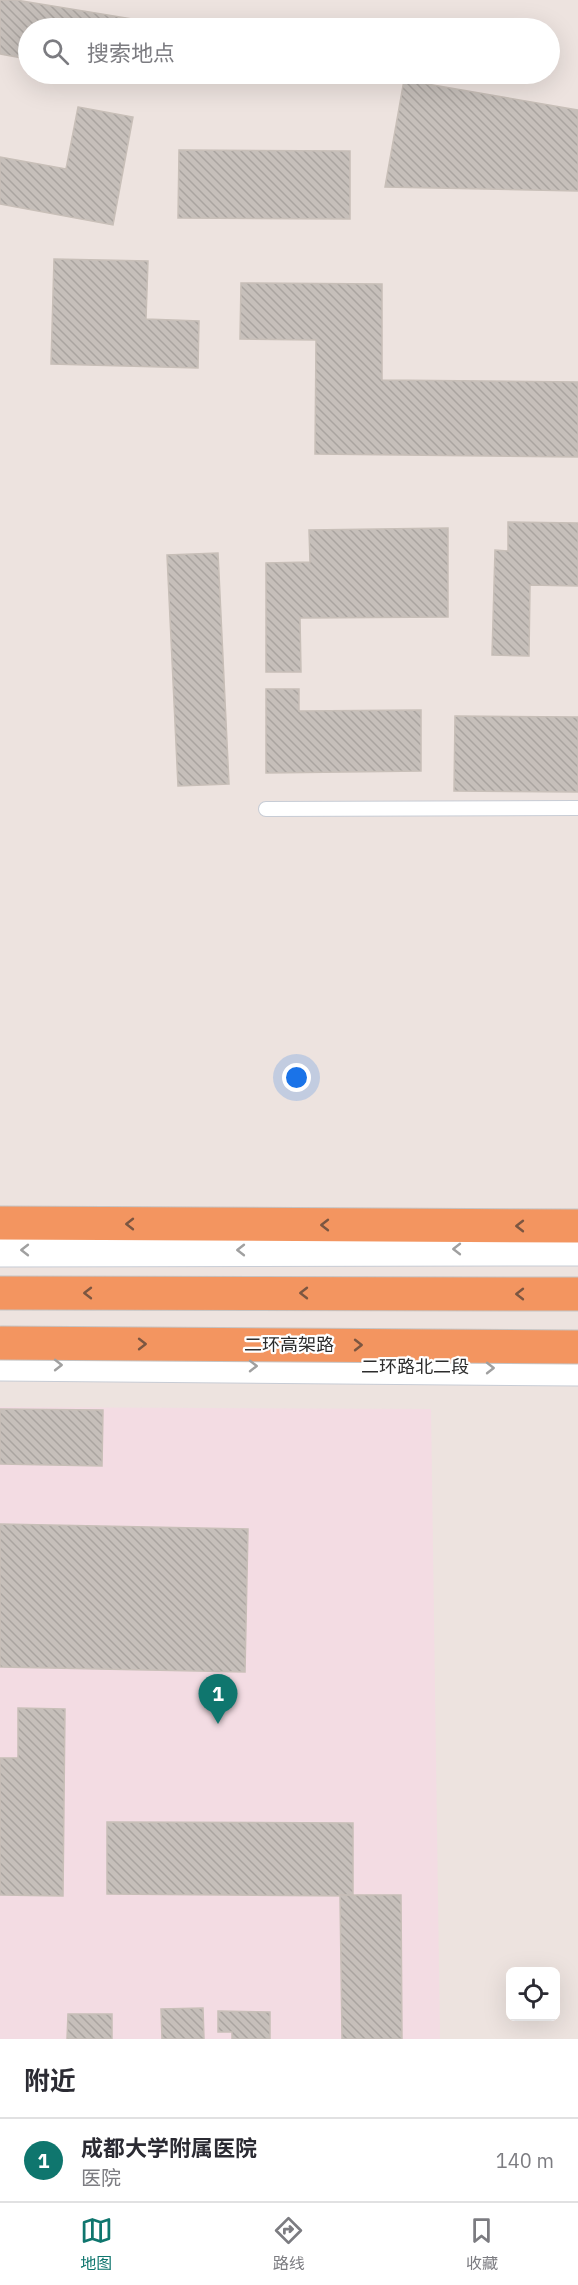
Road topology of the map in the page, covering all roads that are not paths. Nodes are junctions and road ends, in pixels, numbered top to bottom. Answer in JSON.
{"nodes":[{"id":1,"x":578,"y":808,"type":"edge"},
{"id":2,"x":266,"y":809,"type":"dead end"},
{"id":3,"x":0,"y":1223,"type":"edge"},
{"id":4,"x":578,"y":1226,"type":"edge"},
{"id":5,"x":578,"y":1249,"type":"edge"},
{"id":6,"x":0,"y":1250,"type":"edge"},
{"id":7,"x":0,"y":1293,"type":"edge"},
{"id":8,"x":578,"y":1294,"type":"edge"},
{"id":9,"x":0,"y":1343,"type":"edge"},
{"id":10,"x":578,"y":1347,"type":"edge"},
{"id":11,"x":0,"y":1364,"type":"edge"},
{"id":12,"x":578,"y":1369,"type":"edge"}],
"edges":[{"from":1,"to":2,"type":"lane"},
{"from":4,"to":3,"type":"highway","one_way":true},
{"from":5,"to":6,"type":"main road","one_way":true},
{"from":8,"to":7,"type":"highway","one_way":true},
{"from":9,"to":10,"type":"highway","name":"二环高架路","one_way":true,"bridge":true},
{"from":11,"to":12,"type":"main road","name":"二环路北二段","one_way":true}]}
